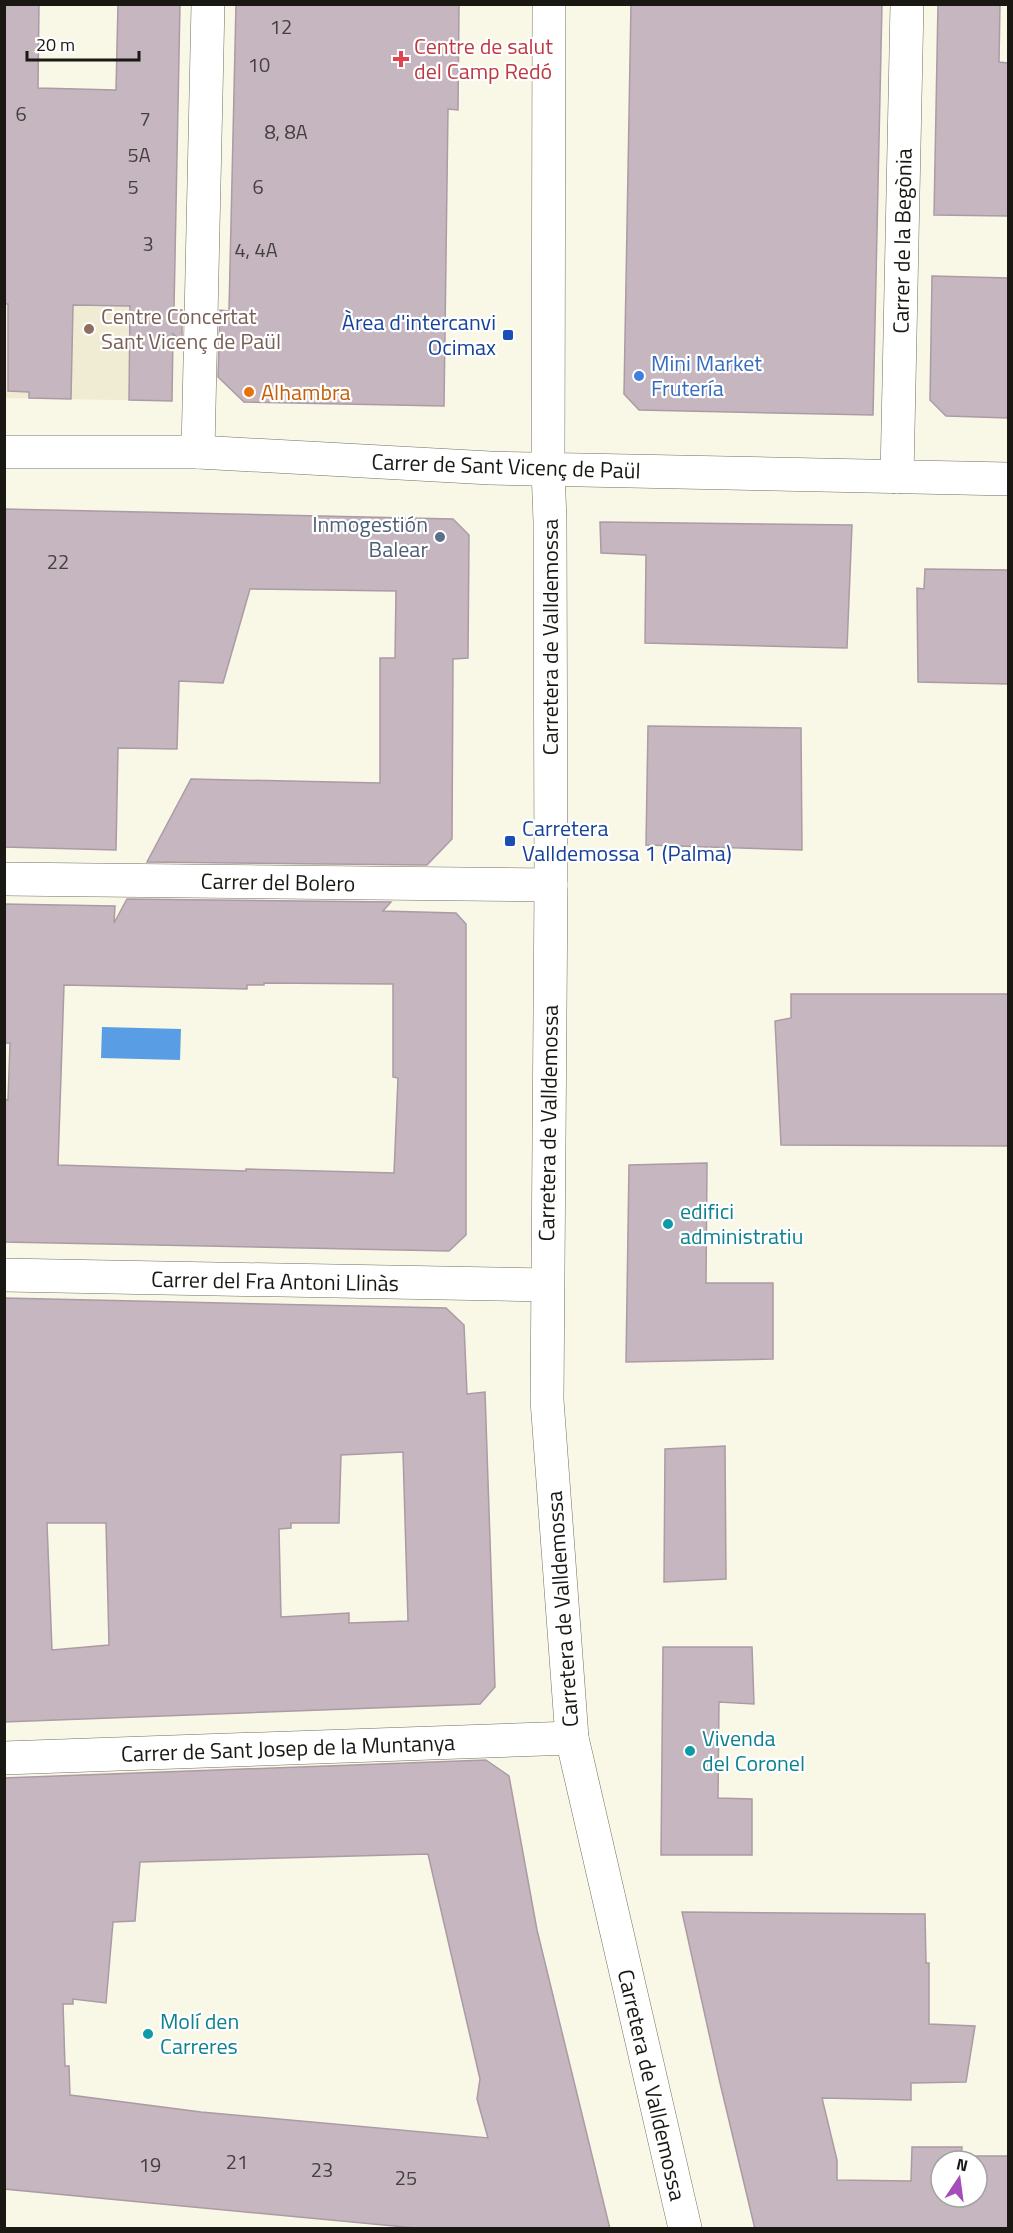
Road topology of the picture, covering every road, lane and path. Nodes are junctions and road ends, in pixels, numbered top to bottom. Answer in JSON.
{"nodes":[{"id":1,"x":208,"y":4,"type":"edge"},
{"id":2,"x":549,"y":4,"type":"edge"},
{"id":3,"x":907,"y":4,"type":"edge"},
{"id":4,"x":4,"y":452,"type":"edge"},
{"id":5,"x":198,"y":452,"type":"junction"},
{"id":6,"x":548,"y":469,"type":"junction"},
{"id":7,"x":897,"y":477,"type":"junction"},
{"id":8,"x":1008,"y":479,"type":"edge"},
{"id":9,"x":4,"y":879,"type":"edge"},
{"id":10,"x":551,"y":885,"type":"junction"},
{"id":11,"x":4,"y":1275,"type":"edge"},
{"id":12,"x":546,"y":1285,"type":"junction"},
{"id":13,"x":572,"y":1738,"type":"junction"},
{"id":14,"x":4,"y":1758,"type":"edge"},
{"id":15,"x":685,"y":2229,"type":"edge"}],
"edges":[{"from":1,"to":5,"type":"street"},
{"from":2,"to":6,"type":"street","name":"Carretera de Valldemossa"},
{"from":3,"to":7,"type":"street","name":"Carrer de la Begònia"},
{"from":4,"to":5,"type":"street","name":"Carrer de Sant Vicenç de Paül"},
{"from":5,"to":6,"type":"street","name":"Carrer de Sant Vicenç de Paül"},
{"from":6,"to":7,"type":"street","name":"Carrer de Sant Vicenç de Paül"},
{"from":6,"to":10,"type":"street","name":"Carretera de Valldemossa"},
{"from":7,"to":8,"type":"street","name":"Carrer de Sant Vicenç de Paül"},
{"from":9,"to":10,"type":"street","name":"Carrer del Bolero"},
{"from":10,"to":12,"type":"street","name":"Carretera de Valldemossa"},
{"from":11,"to":12,"type":"street","name":"Carrer del Fra Antoni Llinàs"},
{"from":12,"to":13,"type":"street","name":"Carretera de Valldemossa"},
{"from":13,"to":14,"type":"street","name":"Carrer de Sant Josep de la Muntanya"},
{"from":13,"to":15,"type":"street","name":"Carretera de Valldemossa"}]}
